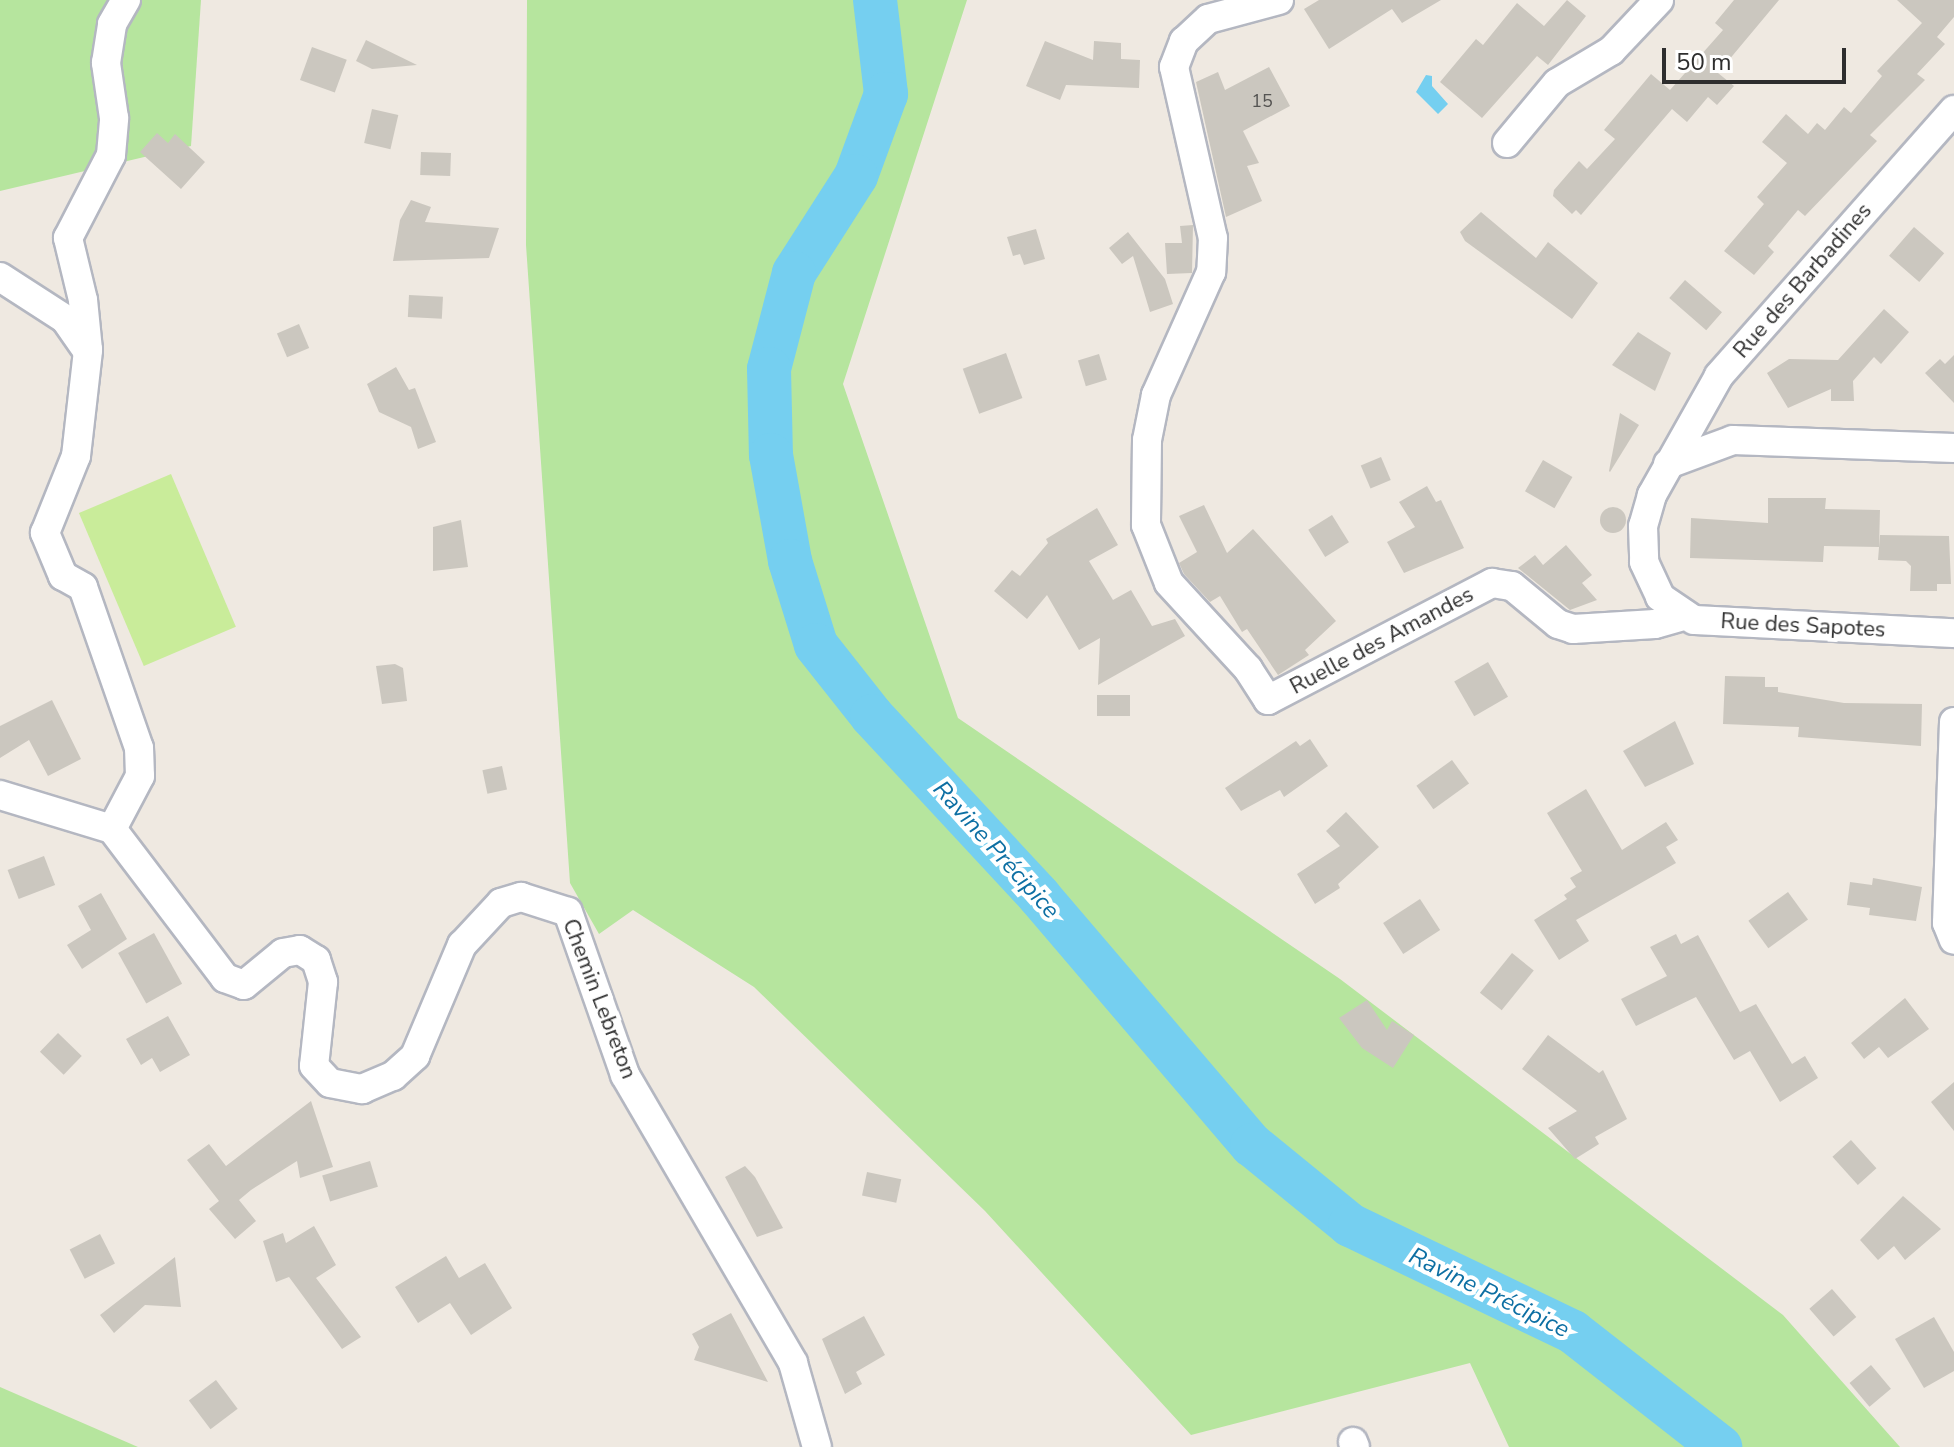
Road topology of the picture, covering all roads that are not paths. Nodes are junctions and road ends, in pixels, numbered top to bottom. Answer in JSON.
{"nodes":[{"id":1,"x":126,"y":0,"type":"edge"},
{"id":2,"x":1279,"y":0,"type":"edge"},
{"id":3,"x":1659,"y":0,"type":"edge"},
{"id":4,"x":1232,"y":6,"type":"edge"},
{"id":5,"x":1954,"y":110,"type":"edge"},
{"id":6,"x":1507,"y":143,"type":"dead end"},
{"id":7,"x":0,"y":277,"type":"edge"},
{"id":8,"x":88,"y":350,"type":"junction"},
{"id":9,"x":1954,"y":448,"type":"edge"},
{"id":10,"x":1668,"y":464,"type":"junction"},
{"id":11,"x":1686,"y":615,"type":"junction"},
{"id":12,"x":1954,"y":633,"type":"edge"},
{"id":13,"x":1954,"y":722,"type":"edge"},
{"id":14,"x":0,"y":795,"type":"edge"},
{"id":15,"x":112,"y":829,"type":"junction"},
{"id":16,"x":1954,"y":940,"type":"edge"},
{"id":17,"x":817,"y":1447,"type":"edge"}],
"edges":[{"from":1,"to":8,"type":"street"},
{"from":2,"to":4,"type":"street"},
{"from":3,"to":6,"type":"street"},
{"from":4,"to":11,"type":"street","name":"Ruelle des Amandes"},
{"from":5,"to":10,"type":"street","name":"Rue des Barbadines"},
{"from":7,"to":8,"type":"street"},
{"from":8,"to":15,"type":"street"},
{"from":9,"to":10,"type":"street"},
{"from":10,"to":11,"type":"street"},
{"from":11,"to":12,"type":"street","name":"Rue des Sapotes"},
{"from":13,"to":16,"type":"street"},
{"from":14,"to":15,"type":"street"},
{"from":15,"to":17,"type":"street","name":"Chemin Lebreton"}]}
